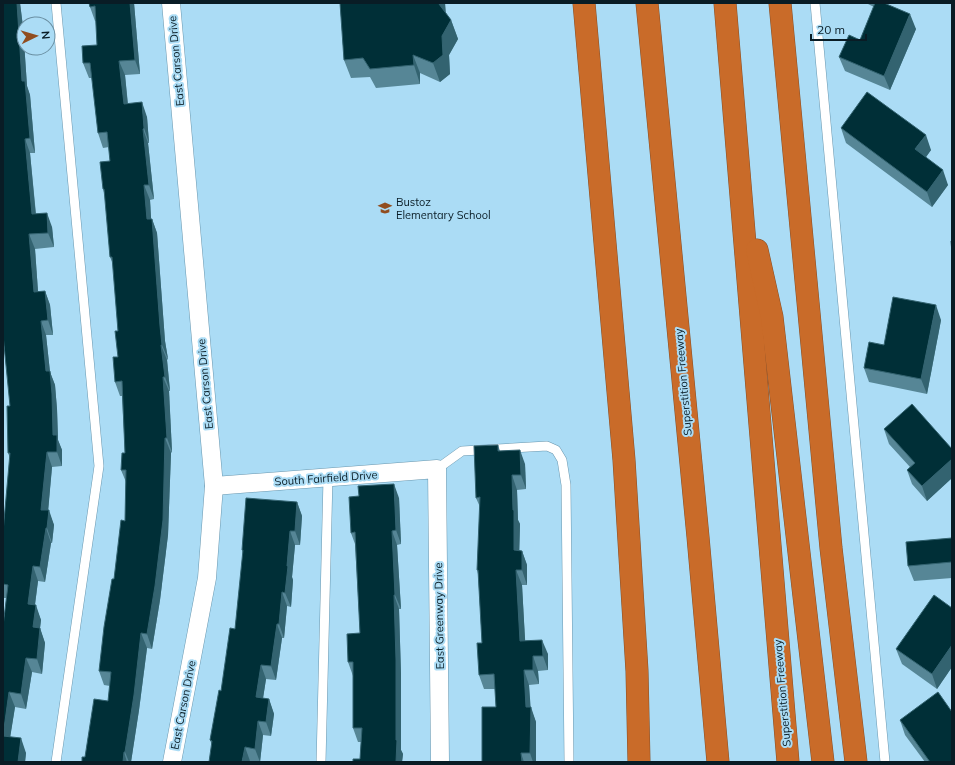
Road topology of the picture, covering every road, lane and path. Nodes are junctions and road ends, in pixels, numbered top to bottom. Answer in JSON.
{"nodes":[{"id":1,"x":56,"y":3,"type":"edge"},
{"id":2,"x":171,"y":3,"type":"edge"},
{"id":3,"x":584,"y":3,"type":"edge"},
{"id":4,"x":647,"y":3,"type":"edge"},
{"id":5,"x":725,"y":3,"type":"edge"},
{"id":6,"x":780,"y":3,"type":"edge"},
{"id":7,"x":815,"y":3,"type":"edge"},
{"id":8,"x":738,"y":168,"type":"junction"},
{"id":9,"x":437,"y":469,"type":"junction"},
{"id":10,"x":328,"y":478,"type":"junction"},
{"id":11,"x":214,"y":486,"type":"junction"},
{"id":12,"x":698,"y":536,"type":"junction"},
{"id":13,"x":56,"y":762,"type":"edge"},
{"id":14,"x":172,"y":762,"type":"edge"},
{"id":15,"x":321,"y":762,"type":"edge"},
{"id":16,"x":440,"y":762,"type":"edge"},
{"id":17,"x":569,"y":762,"type":"edge"},
{"id":18,"x":639,"y":762,"type":"edge"},
{"id":19,"x":705,"y":762,"type":"edge"},
{"id":20,"x":718,"y":762,"type":"edge"},
{"id":21,"x":788,"y":762,"type":"edge"},
{"id":22,"x":823,"y":762,"type":"edge"},
{"id":23,"x":856,"y":762,"type":"edge"},
{"id":24,"x":885,"y":762,"type":"edge"}],
"edges":[{"from":1,"to":13,"type":"lane"},
{"from":2,"to":11,"type":"street","name":"East Carson Drive"},
{"from":3,"to":18,"type":"highway"},
{"from":4,"to":12,"type":"highway","name":"Superstition Freeway"},
{"from":5,"to":8,"type":"highway","name":"Superstition Freeway"},
{"from":6,"to":23,"type":"highway"},
{"from":7,"to":24,"type":"lane"},
{"from":8,"to":21,"type":"highway","name":"Superstition Freeway"},
{"from":8,"to":22,"type":"highway"},
{"from":9,"to":10,"type":"street","name":"South Fairfield Drive"},
{"from":9,"to":16,"type":"street","name":"East Greenway Drive"},
{"from":9,"to":17,"type":"lane"},
{"from":10,"to":11,"type":"street","name":"South Fairfield Drive"},
{"from":10,"to":15,"type":"lane"},
{"from":11,"to":14,"type":"street","name":"East Carson Drive"},
{"from":12,"to":19,"type":"highway"},
{"from":12,"to":20,"type":"highway","name":"Superstition Freeway"}]}
